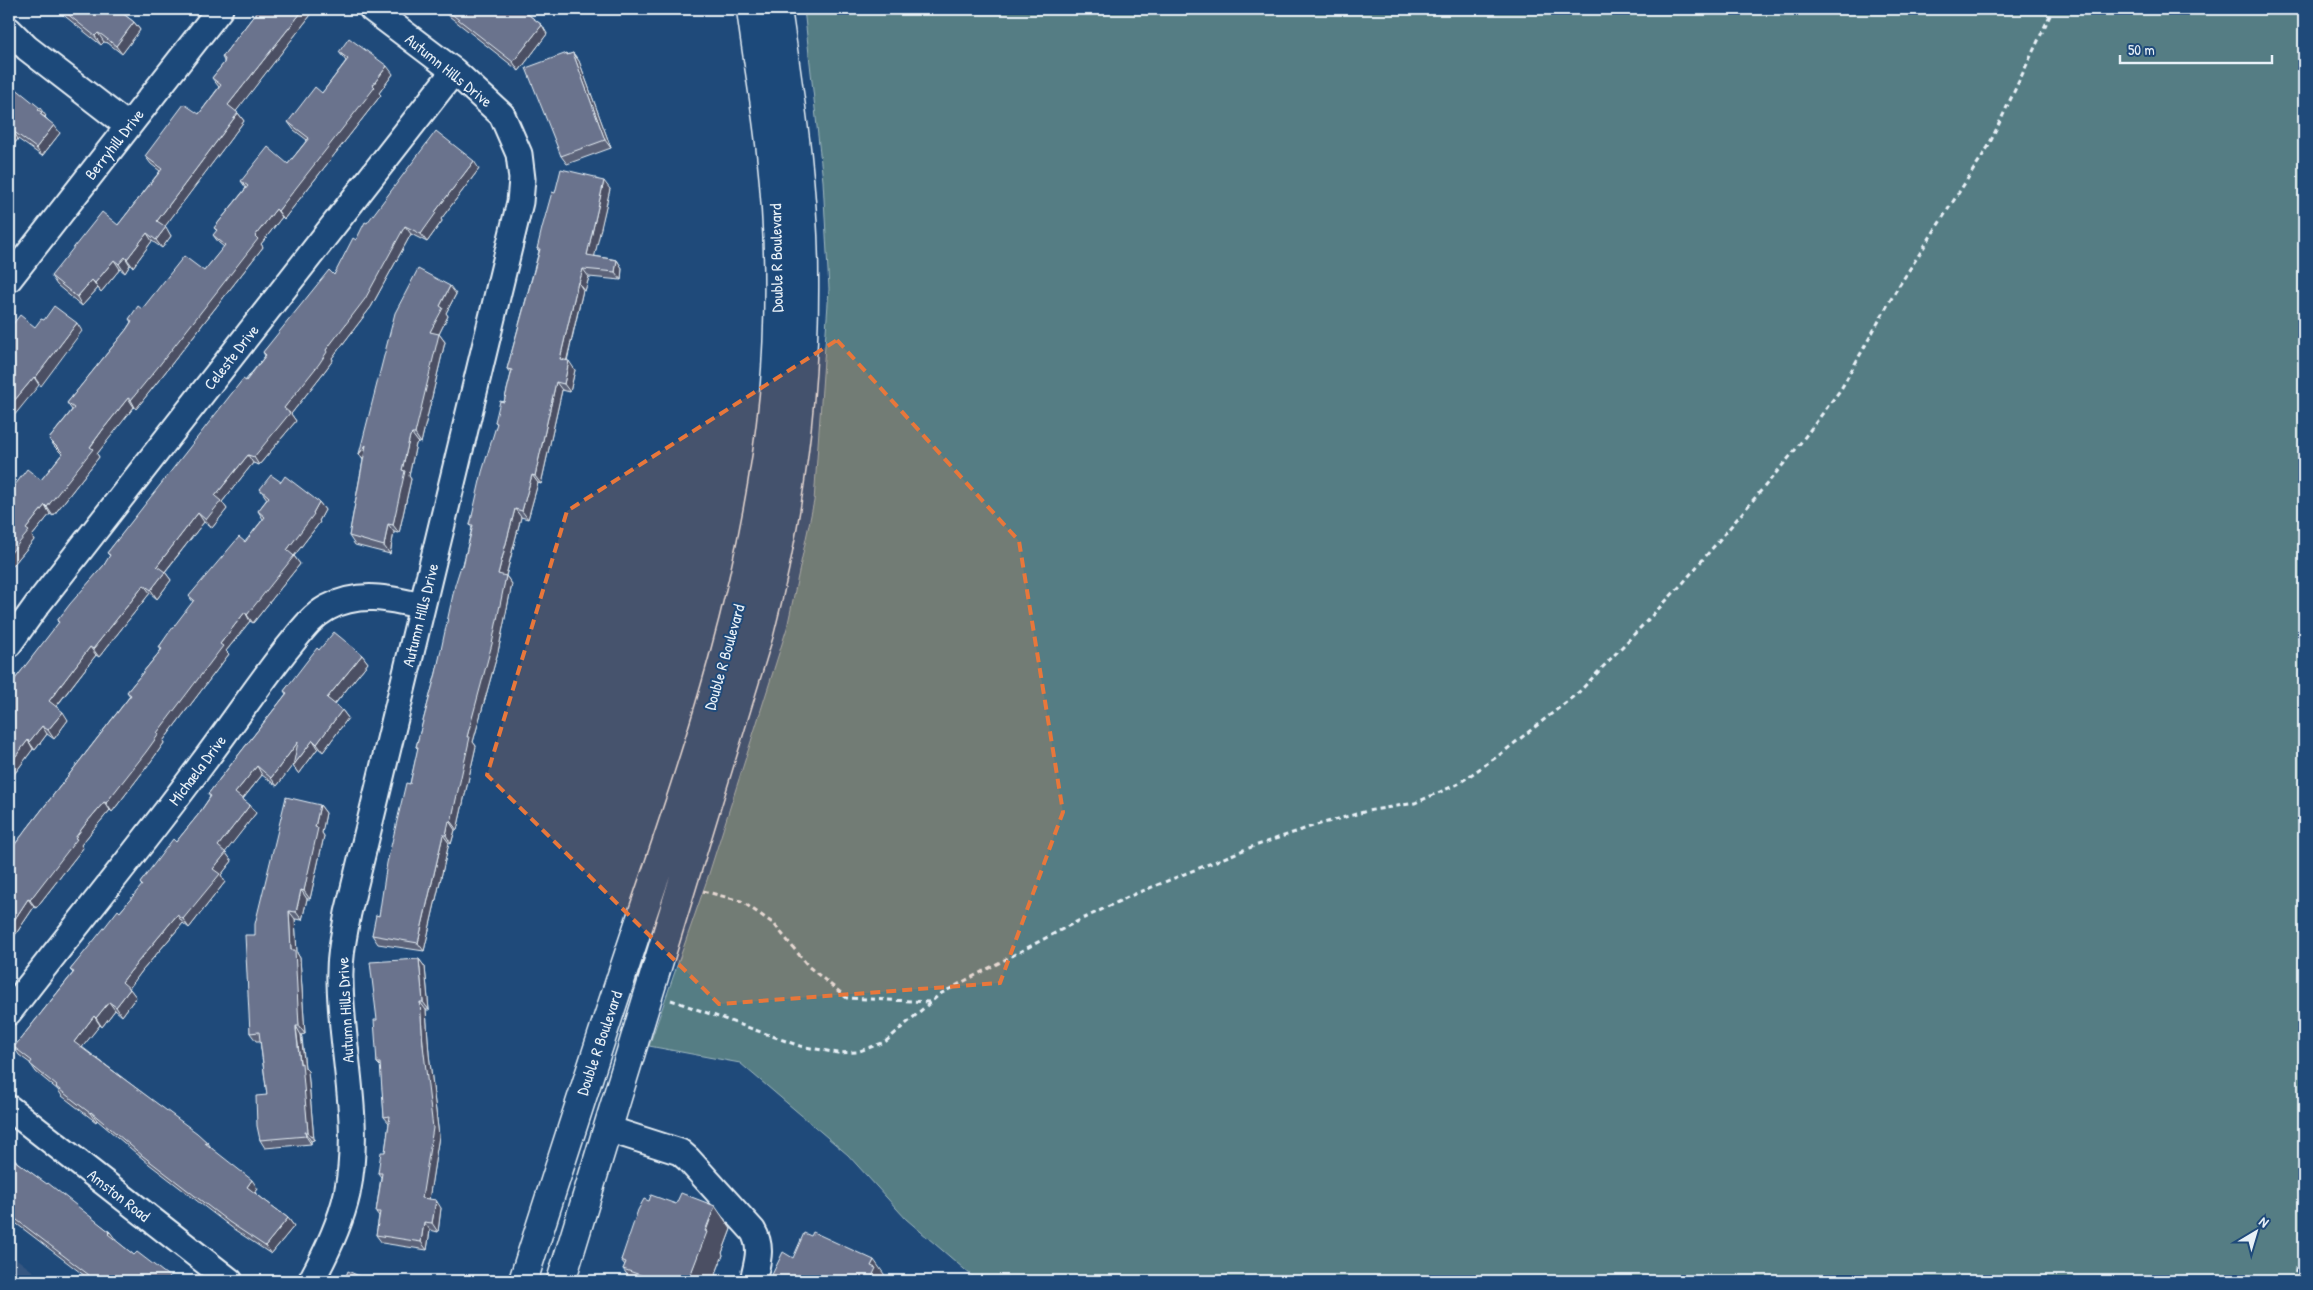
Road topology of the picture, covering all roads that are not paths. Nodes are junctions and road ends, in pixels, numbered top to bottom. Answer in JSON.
{"nodes":[{"id":1,"x":220,"y":9,"type":"edge"},
{"id":2,"x":372,"y":9,"type":"edge"},
{"id":3,"x":751,"y":9,"type":"edge"},
{"id":4,"x":777,"y":9,"type":"edge"},
{"id":5,"x":9,"y":30,"type":"edge"},
{"id":6,"x":454,"y":71,"type":"junction"},
{"id":7,"x":128,"y":126,"type":"junction"},
{"id":8,"x":9,"y":279,"type":"edge"},
{"id":9,"x":422,"y":606,"type":"junction"},
{"id":10,"x":9,"y":643,"type":"edge"},
{"id":11,"x":9,"y":1012,"type":"edge"},
{"id":12,"x":9,"y":1108,"type":"edge"},
{"id":13,"x":608,"y":1129,"type":"junction"},
{"id":14,"x":230,"y":1281,"type":"edge"},
{"id":15,"x":311,"y":1281,"type":"edge"},
{"id":16,"x":523,"y":1281,"type":"edge"},
{"id":17,"x":561,"y":1281,"type":"edge"},
{"id":18,"x":754,"y":1281,"type":"edge"}],
"edges":[{"from":1,"to":7,"type":"street","name":"Berryhill Drive"},
{"from":2,"to":6,"type":"street","name":"Autumn Hills Drive"},
{"from":3,"to":16,"type":"main road","name":"Double R Boulevard"},
{"from":4,"to":13,"type":"main road","name":"Double R Boulevard"},
{"from":5,"to":7,"type":"street"},
{"from":6,"to":9,"type":"street","name":"Autumn Hills Drive"},
{"from":6,"to":10,"type":"street","name":"Celeste Drive"},
{"from":7,"to":8,"type":"street","name":"Berryhill Drive"},
{"from":9,"to":11,"type":"street","name":"Michaela Drive"},
{"from":9,"to":15,"type":"street","name":"Autumn Hills Drive"},
{"from":12,"to":14,"type":"street","name":"Amston Road"},
{"from":13,"to":17,"type":"main road","name":"Double R Boulevard"},
{"from":13,"to":18,"type":"street"}]}
